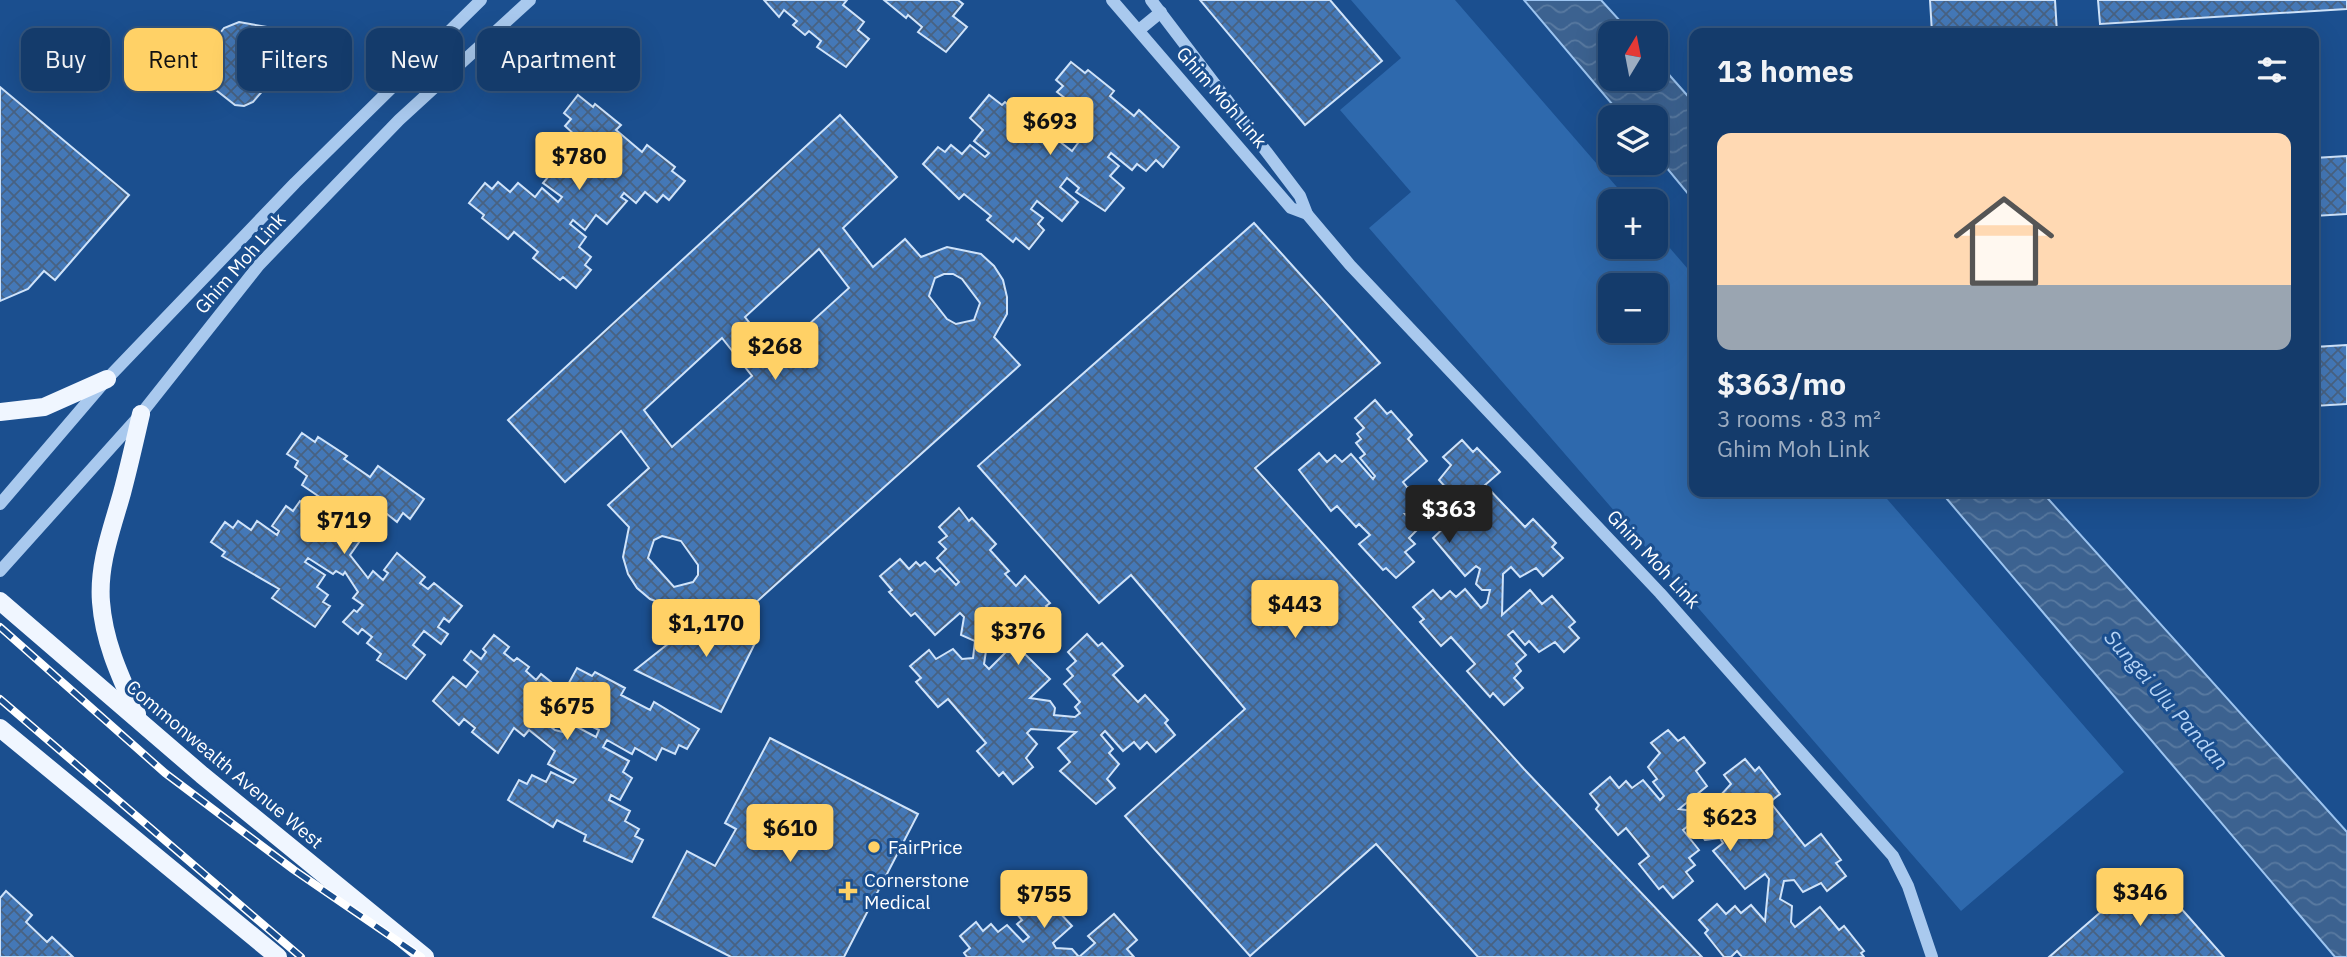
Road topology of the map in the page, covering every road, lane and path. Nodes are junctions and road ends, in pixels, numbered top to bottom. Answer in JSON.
{"nodes":[{"id":1,"x":481,"y":0,"type":"edge"},
{"id":2,"x":530,"y":0,"type":"edge"},
{"id":3,"x":1112,"y":0,"type":"edge"},
{"id":4,"x":1151,"y":0,"type":"edge"},
{"id":5,"x":1161,"y":12,"type":"junction"},
{"id":6,"x":1139,"y":30,"type":"junction"},
{"id":7,"x":1275,"y":162,"type":"junction"},
{"id":8,"x":1262,"y":174,"type":"junction"},
{"id":9,"x":1307,"y":214,"type":"junction"},
{"id":10,"x":107,"y":379,"type":"junction"},
{"id":11,"x":0,"y":412,"type":"edge"},
{"id":12,"x":141,"y":414,"type":"junction"},
{"id":13,"x":0,"y":504,"type":"edge"},
{"id":14,"x":0,"y":571,"type":"edge"},
{"id":15,"x":0,"y":601,"type":"edge"},
{"id":16,"x":141,"y":720,"type":"junction"},
{"id":17,"x":0,"y":728,"type":"edge"},
{"id":18,"x":278,"y":957,"type":"edge"},
{"id":19,"x":425,"y":957,"type":"edge"},
{"id":20,"x":1932,"y":957,"type":"edge"}],
"edges":[{"from":1,"to":10,"type":"street","name":"Ghim Moh Link"},
{"from":2,"to":12,"type":"street","name":"Ghim Moh Link"},
{"from":3,"to":6,"type":"street","name":"Ghim Moh Link"},
{"from":4,"to":5,"type":"street","name":"Ghim Moh Link"},
{"from":5,"to":6,"type":"street"},
{"from":5,"to":7,"type":"street","name":"Ghim Moh Link"},
{"from":6,"to":8,"type":"street","name":"Ghim Moh Link"},
{"from":7,"to":8,"type":"street"},
{"from":7,"to":9,"type":"street","name":"Ghim Moh Link"},
{"from":8,"to":9,"type":"street","name":"Ghim Moh Link"},
{"from":9,"to":20,"type":"street","name":"Ghim Moh Link"},
{"from":10,"to":11,"type":"main road"},
{"from":10,"to":13,"type":"street","name":"Ghim Moh Link"},
{"from":12,"to":14,"type":"street","name":"Ghim Moh Link"},
{"from":12,"to":16,"type":"main road"},
{"from":15,"to":16,"type":"main road","name":"Commonwealth Avenue West"},
{"from":16,"to":19,"type":"main road","name":"Commonwealth Avenue West"},
{"from":17,"to":18,"type":"main road"}]}
